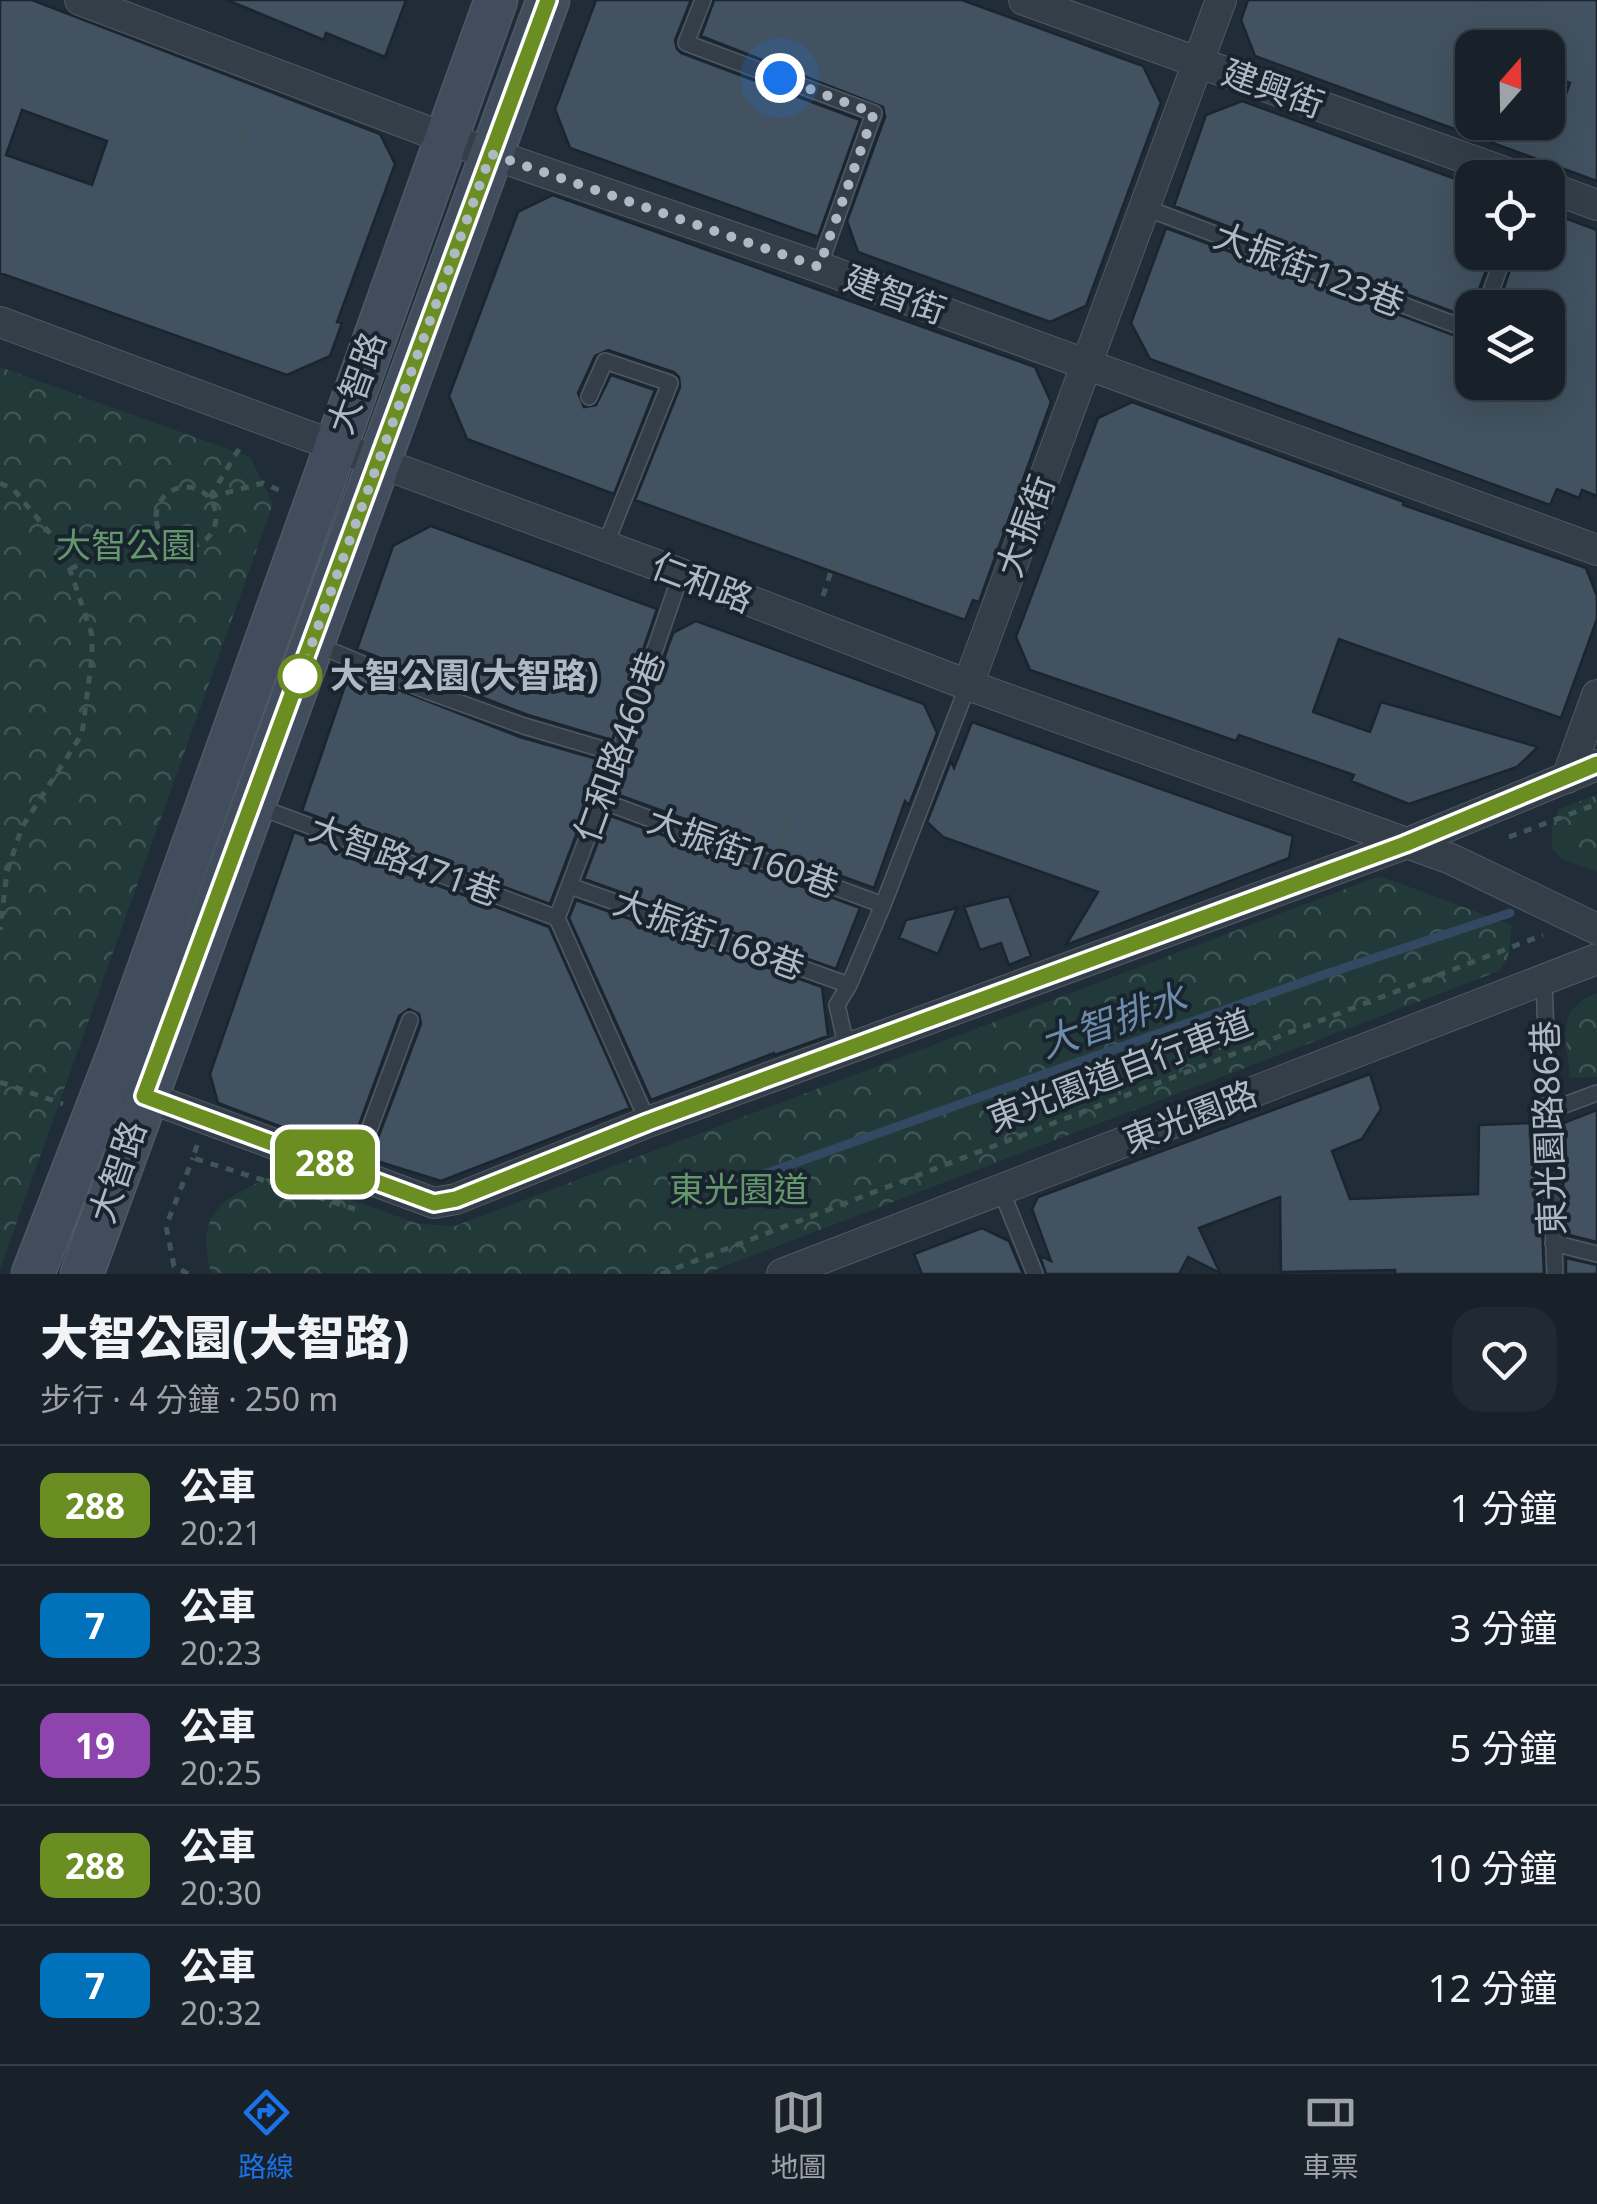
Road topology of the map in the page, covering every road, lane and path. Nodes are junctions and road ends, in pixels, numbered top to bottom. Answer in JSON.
{"nodes":[{"id":1,"x":80,"y":0,"type":"edge"},
{"id":2,"x":496,"y":0,"type":"edge"},
{"id":3,"x":548,"y":0,"type":"edge"},
{"id":4,"x":702,"y":0,"type":"edge"},
{"id":5,"x":1024,"y":0,"type":"edge"},
{"id":6,"x":1221,"y":0,"type":"edge"},
{"id":7,"x":1198,"y":62,"type":"junction"},
{"id":8,"x":268,"y":72,"type":"junction"},
{"id":9,"x":445,"y":138,"type":"junction"},
{"id":10,"x":491,"y":154,"type":"junction"},
{"id":11,"x":1471,"y":160,"type":"edge"},
{"id":12,"x":1565,"y":194,"type":"edge"},
{"id":13,"x":1597,"y":206,"type":"edge"},
{"id":14,"x":1146,"y":208,"type":"junction"},
{"id":15,"x":196,"y":266,"type":"dead end"},
{"id":16,"x":819,"y":267,"type":"junction"},
{"id":17,"x":0,"y":322,"type":"edge"},
{"id":18,"x":1455,"y":325,"type":"edge"},
{"id":19,"x":1086,"y":364,"type":"junction"},
{"id":20,"x":590,"y":397,"type":"dead end"},
{"id":21,"x":259,"y":421,"type":"junction"},
{"id":22,"x":335,"y":447,"type":"junction"},
{"id":23,"x":870,"y":452,"type":"dead end"},
{"id":24,"x":377,"y":461,"type":"junction"},
{"id":25,"x":0,"y":483,"type":"edge"},
{"id":26,"x":210,"y":497,"type":"junction"},
{"id":27,"x":313,"y":506,"type":"junction"},
{"id":28,"x":155,"y":530,"type":"dead end"},
{"id":29,"x":605,"y":546,"type":"junction"},
{"id":30,"x":1597,"y":550,"type":"edge"},
{"id":31,"x":70,"y":570,"type":"junction"},
{"id":32,"x":681,"y":574,"type":"junction"},
{"id":33,"x":814,"y":626,"type":"junction"},
{"id":34,"x":312,"y":642,"type":"junction"},
{"id":35,"x":968,"y":685,"type":"junction"},
{"id":36,"x":1597,"y":695,"type":"edge"},
{"id":37,"x":823,"y":715,"type":"dead end"},
{"id":38,"x":620,"y":754,"type":"junction"},
{"id":39,"x":1597,"y":764,"type":"edge"},
{"id":40,"x":1567,"y":778,"type":"junction"},
{"id":41,"x":602,"y":801,"type":"junction"},
{"id":42,"x":254,"y":805,"type":"junction"},
{"id":43,"x":1405,"y":844,"type":"junction"},
{"id":44,"x":772,"y":864,"type":"junction"},
{"id":45,"x":570,"y":886,"type":"junction"},
{"id":46,"x":883,"y":905,"type":"junction"},
{"id":47,"x":557,"y":918,"type":"junction"},
{"id":48,"x":1588,"y":925,"type":"edge"},
{"id":49,"x":0,"y":930,"type":"edge"},
{"id":50,"x":1597,"y":959,"type":"edge"},
{"id":51,"x":1544,"y":981,"type":"junction"},
{"id":52,"x":849,"y":985,"type":"junction"},
{"id":53,"x":410,"y":1020,"type":"dead end"},
{"id":54,"x":847,"y":1048,"type":"junction"},
{"id":55,"x":0,"y":1082,"type":"edge"},
{"id":56,"x":126,"y":1089,"type":"junction"},
{"id":57,"x":1597,"y":1093,"type":"edge"},
{"id":58,"x":66,"y":1106,"type":"dead end"},
{"id":59,"x":1548,"y":1111,"type":"junction"},
{"id":60,"x":648,"y":1122,"type":"junction"},
{"id":61,"x":193,"y":1158,"type":"dead end"},
{"id":62,"x":353,"y":1173,"type":"junction"},
{"id":63,"x":1001,"y":1190,"type":"junction"},
{"id":64,"x":1554,"y":1244,"type":"junction"},
{"id":65,"x":1597,"y":1254,"type":"edge"},
{"id":66,"x":36,"y":1266,"type":"edge"},
{"id":67,"x":81,"y":1274,"type":"edge"},
{"id":68,"x":188,"y":1274,"type":"edge"},
{"id":69,"x":661,"y":1274,"type":"edge"},
{"id":70,"x":782,"y":1274,"type":"edge"},
{"id":71,"x":1034,"y":1274,"type":"edge"},
{"id":72,"x":1555,"y":1274,"type":"edge"}],
"edges":[{"from":1,"to":8,"type":"street","name":"建智街"},
{"from":2,"to":9,"type":"street","name":"大智路"},
{"from":3,"to":10,"type":"street","name":"大智路"},
{"from":4,"to":16,"type":"lane"},
{"from":5,"to":7,"type":"street","name":"建興街"},
{"from":6,"to":7,"type":"street","name":"大振街"},
{"from":7,"to":11,"type":"street","name":"建興街"},
{"from":7,"to":14,"type":"street","name":"大振街"},
{"from":8,"to":9,"type":"street","name":"建智街"},
{"from":8,"to":15,"type":"path"},
{"from":9,"to":10,"type":"street","name":"建智街"},
{"from":9,"to":22,"type":"street","name":"大智路"},
{"from":10,"to":16,"type":"street","name":"建智街"},
{"from":10,"to":24,"type":"street","name":"大智路"},
{"from":12,"to":13,"type":"street"},
{"from":14,"to":18,"type":"lane","name":"大振街123巷"},
{"from":14,"to":19,"type":"street","name":"大振街"},
{"from":16,"to":19,"type":"street","name":"建智街"},
{"from":17,"to":21,"type":"street","name":"仁和路"},
{"from":19,"to":30,"type":"street","name":"建智街"},
{"from":19,"to":35,"type":"street","name":"大振街"},
{"from":20,"to":29,"type":"lane"},
{"from":21,"to":22,"type":"street","name":"仁和路"},
{"from":21,"to":26,"type":"path"},
{"from":22,"to":24,"type":"street","name":"仁和路"},
{"from":22,"to":27,"type":"street","name":"大智路"},
{"from":23,"to":33,"type":"path"},
{"from":24,"to":29,"type":"street","name":"仁和路"},
{"from":24,"to":34,"type":"street","name":"大智路"},
{"from":25,"to":31,"type":"path"},
{"from":26,"to":26,"type":"path"},
{"from":26,"to":27,"type":"path"},
{"from":27,"to":56,"type":"street","name":"大智路"},
{"from":28,"to":31,"type":"path"},
{"from":29,"to":32,"type":"street","name":"仁和路"},
{"from":31,"to":49,"type":"path"},
{"from":32,"to":33,"type":"street","name":"仁和路"},
{"from":32,"to":38,"type":"lane","name":"仁和路460巷"},
{"from":33,"to":35,"type":"street","name":"仁和路"},
{"from":34,"to":38,"type":"lane"},
{"from":34,"to":42,"type":"street","name":"大智路"},
{"from":35,"to":43,"type":"street","name":"仁和路"},
{"from":35,"to":46,"type":"lane","name":"大振街"},
{"from":36,"to":40,"type":"street"},
{"from":37,"to":44,"type":"path"},
{"from":38,"to":41,"type":"lane","name":"仁和路460巷"},
{"from":39,"to":40,"type":"street"},
{"from":40,"to":43,"type":"street"},
{"from":41,"to":44,"type":"lane","name":"大振街160巷"},
{"from":41,"to":45,"type":"lane","name":"仁和路460巷"},
{"from":42,"to":47,"type":"lane","name":"大智路471巷"},
{"from":42,"to":56,"type":"street","name":"大智路"},
{"from":43,"to":48,"type":"street","name":"仁和路"},
{"from":43,"to":54,"type":"street"},
{"from":44,"to":46,"type":"lane","name":"大振街160巷"},
{"from":45,"to":47,"type":"lane","name":"仁和路460巷"},
{"from":45,"to":52,"type":"lane","name":"大振街168巷"},
{"from":46,"to":52,"type":"lane","name":"大振街"},
{"from":47,"to":60,"type":"lane"},
{"from":48,"to":69,"type":"path","name":"東光園道自行車道"},
{"from":50,"to":51,"type":"street","name":"東光園路"},
{"from":51,"to":59,"type":"lane","name":"東光園路86巷"},
{"from":51,"to":63,"type":"street","name":"東光園路"},
{"from":52,"to":54,"type":"lane","name":"大振街"},
{"from":53,"to":62,"type":"lane"},
{"from":54,"to":60,"type":"street"},
{"from":55,"to":58,"type":"path"},
{"from":56,"to":62,"type":"street"},
{"from":56,"to":66,"type":"street","name":"大智路"},
{"from":56,"to":67,"type":"street","name":"大智路"},
{"from":57,"to":59,"type":"lane"},
{"from":59,"to":64,"type":"lane","name":"東光園路86巷"},
{"from":60,"to":62,"type":"street"},
{"from":61,"to":68,"type":"path"},
{"from":63,"to":70,"type":"street","name":"東光園路"},
{"from":63,"to":71,"type":"lane"},
{"from":64,"to":65,"type":"lane"},
{"from":64,"to":72,"type":"lane","name":"東光園路86巷"},
{"from":66,"to":67,"type":"street"}]}
